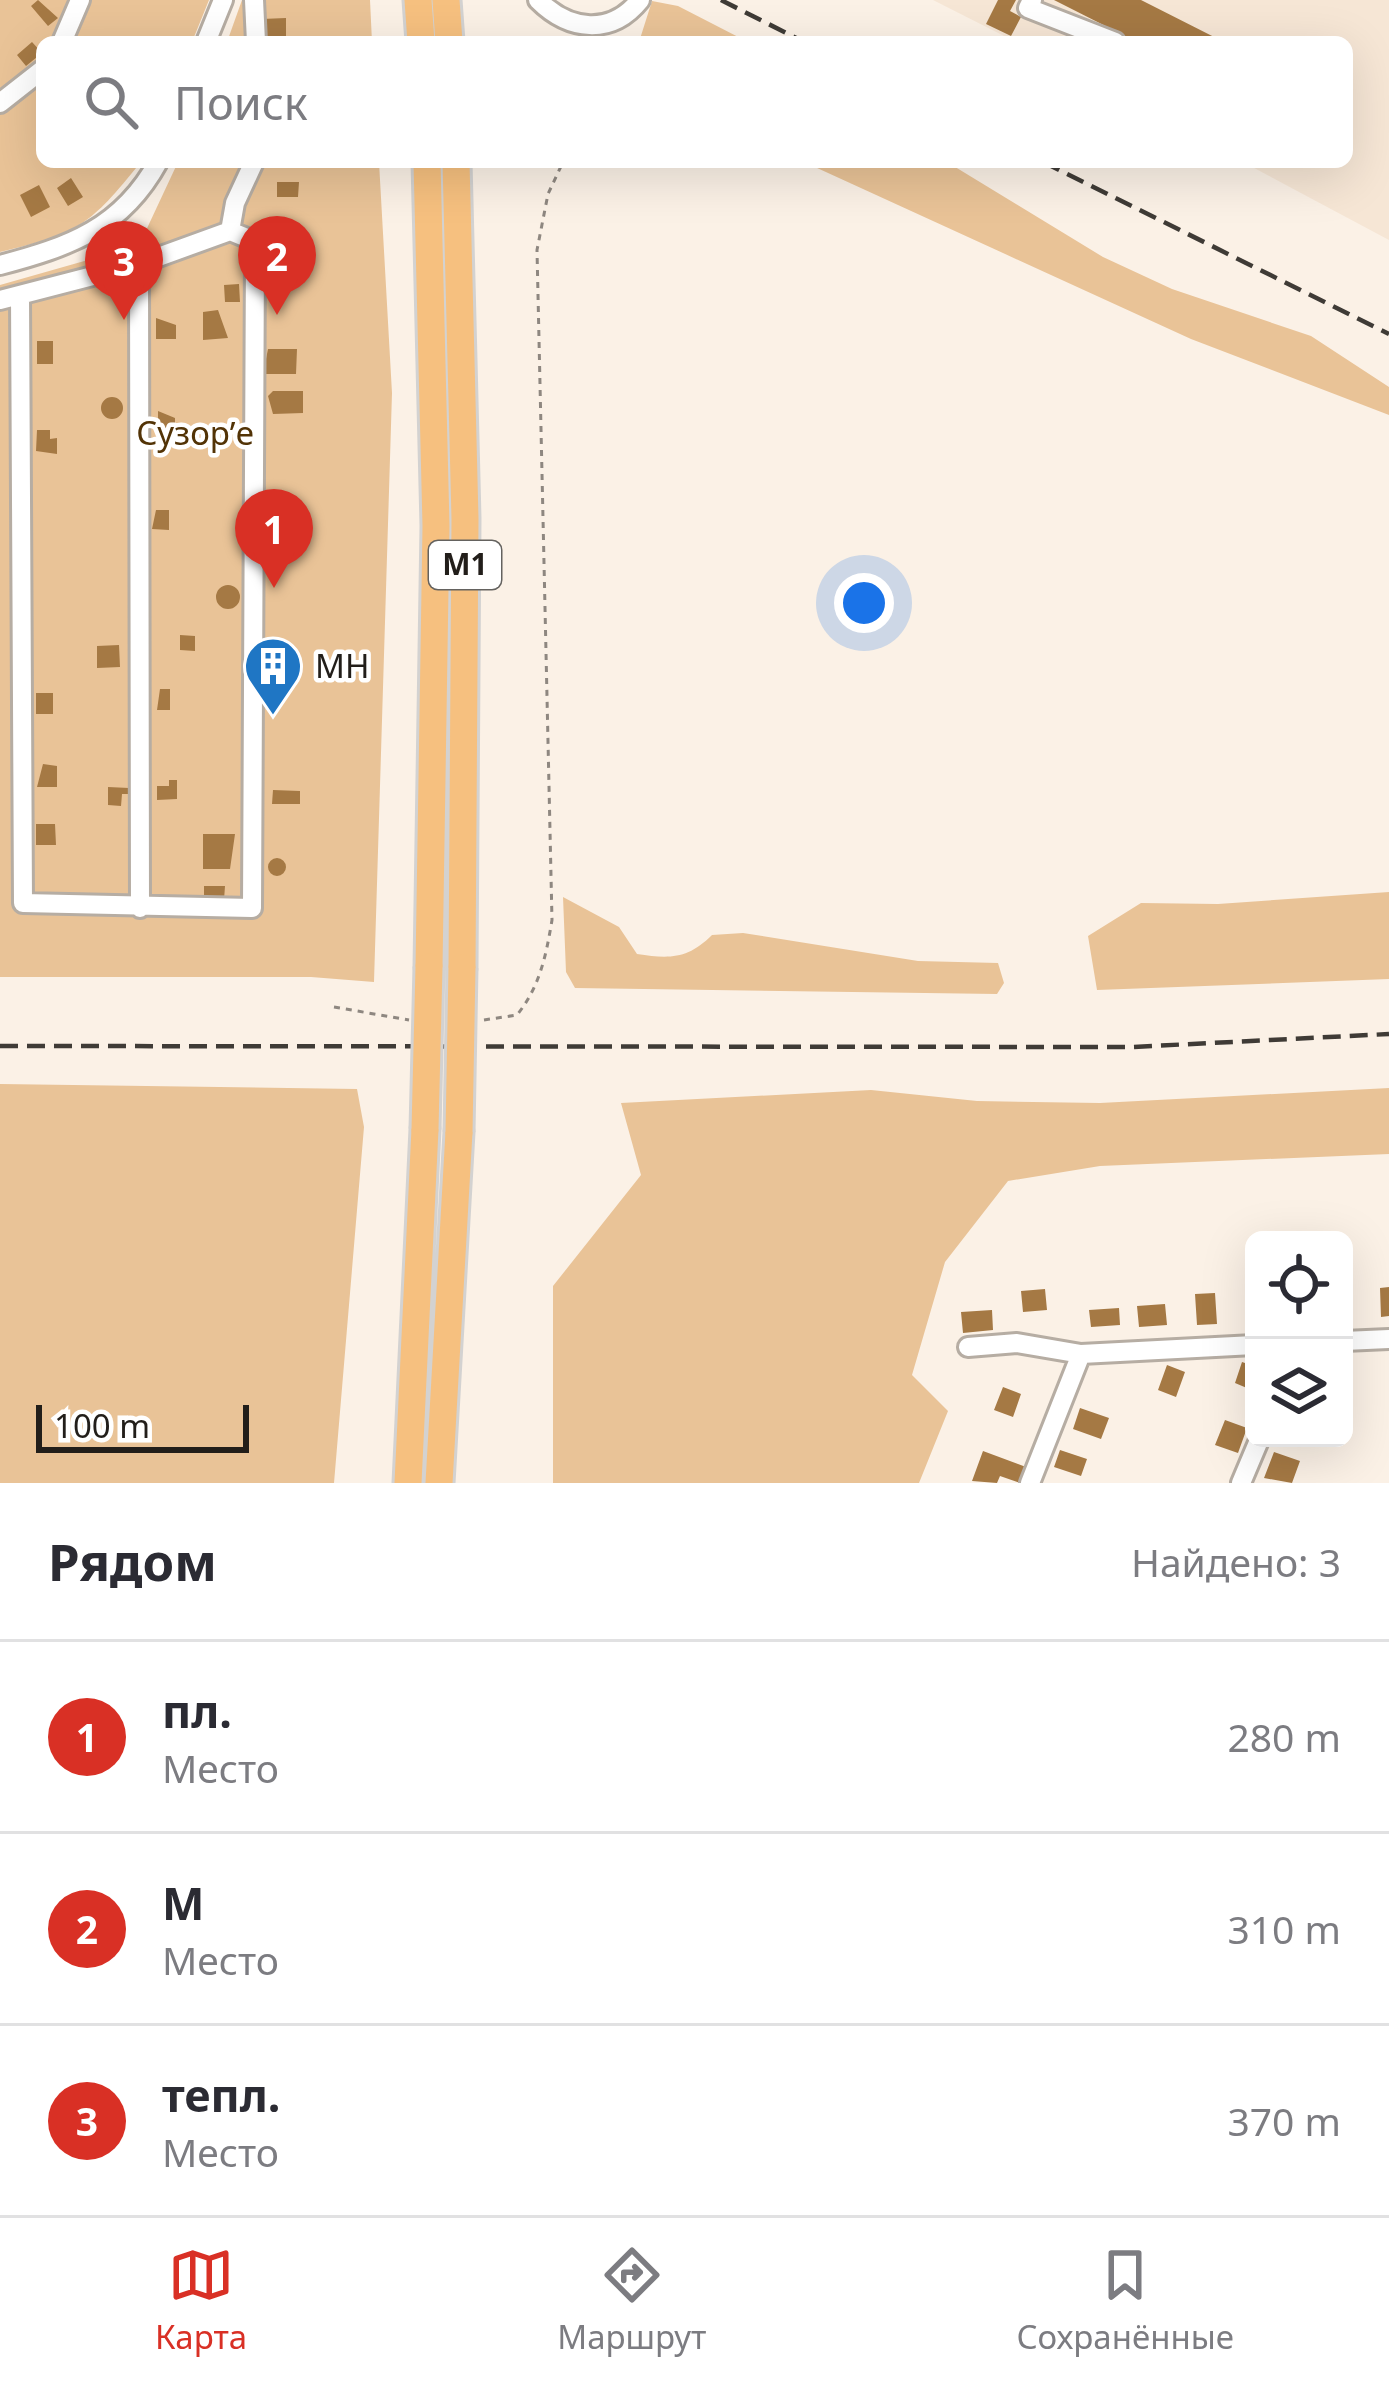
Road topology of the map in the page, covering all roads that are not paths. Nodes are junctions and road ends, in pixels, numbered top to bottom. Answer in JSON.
{"nodes":[{"id":1,"x":80,"y":0,"type":"edge"},
{"id":2,"x":223,"y":0,"type":"edge"},
{"id":3,"x":254,"y":0,"type":"edge"},
{"id":4,"x":418,"y":0,"type":"edge"},
{"id":5,"x":446,"y":0,"type":"edge"},
{"id":6,"x":538,"y":0,"type":"edge"},
{"id":7,"x":640,"y":0,"type":"edge"},
{"id":8,"x":1032,"y":0,"type":"edge"},
{"id":9,"x":65,"y":36,"type":"edge"},
{"id":10,"x":208,"y":36,"type":"edge"},
{"id":11,"x":256,"y":36,"type":"edge"},
{"id":12,"x":421,"y":36,"type":"edge"},
{"id":13,"x":449,"y":36,"type":"edge"},
{"id":14,"x":1100,"y":36,"type":"edge"},
{"id":15,"x":36,"y":75,"type":"edge"},
{"id":16,"x":0,"y":103,"type":"edge"},
{"id":17,"x":154,"y":168,"type":"edge"},
{"id":18,"x":251,"y":168,"type":"edge"},
{"id":19,"x":428,"y":168,"type":"edge"},
{"id":20,"x":457,"y":168,"type":"edge"},
{"id":21,"x":230,"y":231,"type":"junction"},
{"id":22,"x":139,"y":264,"type":"junction"},
{"id":23,"x":0,"y":265,"type":"edge"},
{"id":24,"x":20,"y":295,"type":"junction"},
{"id":25,"x":0,"y":300,"type":"edge"},
{"id":26,"x":23,"y":903,"type":"junction"},
{"id":27,"x":0,"y":904,"type":"edge"},
{"id":28,"x":140,"y":908,"type":"junction"},
{"id":29,"x":1389,"y":1339,"type":"edge"},
{"id":30,"x":1353,"y":1341,"type":"edge"},
{"id":31,"x":1245,"y":1345,"type":"edge"},
{"id":32,"x":968,"y":1347,"type":"dead end"},
{"id":33,"x":1081,"y":1354,"type":"junction"},
{"id":34,"x":1256,"y":1447,"type":"edge"},
{"id":35,"x":408,"y":1483,"type":"edge"},
{"id":36,"x":439,"y":1483,"type":"edge"},
{"id":37,"x":1030,"y":1483,"type":"edge"},
{"id":38,"x":1241,"y":1483,"type":"edge"}],
"edges":[{"from":1,"to":9,"type":"street"},
{"from":2,"to":10,"type":"street"},
{"from":3,"to":11,"type":"street"},
{"from":4,"to":12,"type":"highway"},
{"from":5,"to":13,"type":"highway"},
{"from":6,"to":7,"type":"street"},
{"from":8,"to":14,"type":"street"},
{"from":15,"to":16,"type":"street"},
{"from":17,"to":23,"type":"street"},
{"from":18,"to":21,"type":"street"},
{"from":19,"to":35,"type":"highway","number":"М1","bridge":true},
{"from":20,"to":36,"type":"highway","number":"М1","bridge":true},
{"from":21,"to":22,"type":"street"},
{"from":21,"to":28,"type":"street"},
{"from":22,"to":24,"type":"street"},
{"from":22,"to":28,"type":"street"},
{"from":24,"to":25,"type":"street"},
{"from":24,"to":26,"type":"street"},
{"from":26,"to":27,"type":"street"},
{"from":26,"to":28,"type":"street"},
{"from":29,"to":30,"type":"street"},
{"from":31,"to":33,"type":"street"},
{"from":32,"to":33,"type":"street"},
{"from":33,"to":37,"type":"street"},
{"from":34,"to":38,"type":"street"}]}
